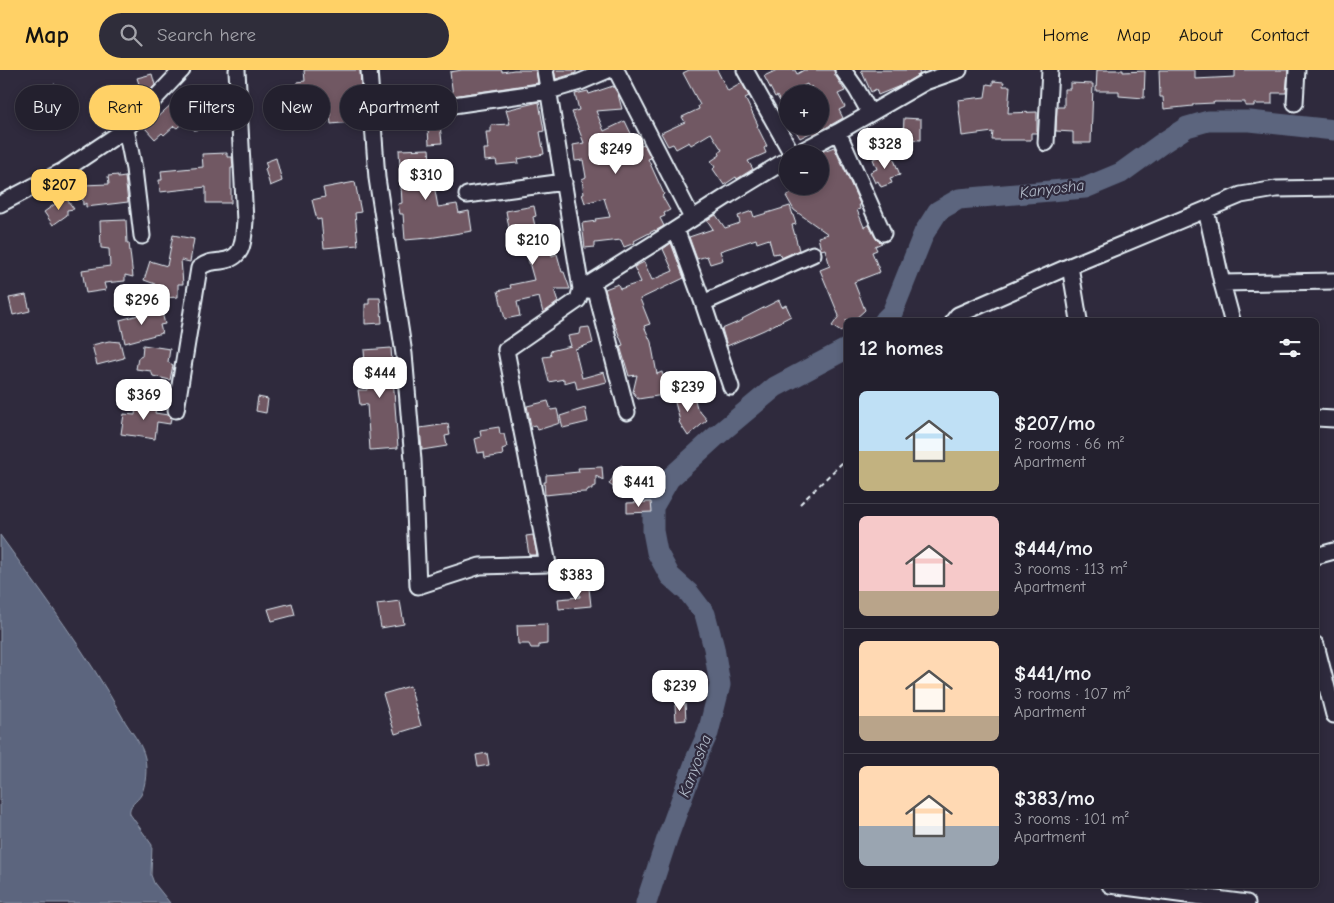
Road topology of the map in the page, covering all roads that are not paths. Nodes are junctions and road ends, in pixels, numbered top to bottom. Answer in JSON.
{"nodes":[{"id":1,"x":182,"y":70,"type":"edge"},
{"id":2,"x":237,"y":70,"type":"edge"},
{"id":3,"x":369,"y":70,"type":"edge"},
{"id":4,"x":545,"y":70,"type":"edge"},
{"id":5,"x":608,"y":70,"type":"edge"},
{"id":6,"x":616,"y":70,"type":"edge"},
{"id":7,"x":745,"y":70,"type":"edge"},
{"id":8,"x":843,"y":70,"type":"edge"},
{"id":9,"x":959,"y":70,"type":"edge"},
{"id":10,"x":1050,"y":70,"type":"edge"},
{"id":11,"x":1297,"y":70,"type":"edge"},
{"id":12,"x":370,"y":85,"type":"edge"},
{"id":13,"x":549,"y":91,"type":"junction"},
{"id":14,"x":160,"y":93,"type":"edge"},
{"id":15,"x":1295,"y":104,"type":"dead end"},
{"id":16,"x":457,"y":105,"type":"edge"},
{"id":17,"x":870,"y":113,"type":"junction"},
{"id":18,"x":124,"y":130,"type":"edge"},
{"id":19,"x":126,"y":130,"type":"edge"},
{"id":20,"x":373,"y":130,"type":"edge"},
{"id":21,"x":838,"y":132,"type":"junction"},
{"id":22,"x":1046,"y":143,"type":"dead end"},
{"id":23,"x":787,"y":145,"type":"edge"},
{"id":24,"x":813,"y":145,"type":"edge"},
{"id":25,"x":779,"y":165,"type":"edge"},
{"id":26,"x":564,"y":182,"type":"junction"},
{"id":27,"x":1334,"y":188,"type":"edge"},
{"id":28,"x":466,"y":195,"type":"dead end"},
{"id":29,"x":0,"y":204,"type":"edge"},
{"id":30,"x":1206,"y":210,"type":"junction"},
{"id":31,"x":692,"y":218,"type":"junction"},
{"id":32,"x":676,"y":229,"type":"junction"},
{"id":33,"x":883,"y":233,"type":"dead end"},
{"id":34,"x":142,"y":236,"type":"dead end"},
{"id":35,"x":813,"y":254,"type":"dead end"},
{"id":36,"x":1070,"y":266,"type":"junction"},
{"id":37,"x":1334,"y":281,"type":"edge"},
{"id":38,"x":1222,"y":283,"type":"junction"},
{"id":39,"x":581,"y":288,"type":"junction"},
{"id":40,"x":703,"y":302,"type":"junction"},
{"id":41,"x":956,"y":318,"type":"edge"},
{"id":42,"x":1079,"y":318,"type":"edge"},
{"id":43,"x":1231,"y":318,"type":"edge"},
{"id":44,"x":731,"y":387,"type":"dead end"},
{"id":45,"x":176,"y":410,"type":"dead end"},
{"id":46,"x":627,"y":412,"type":"dead end"},
{"id":47,"x":1319,"y":418,"type":"edge"},
{"id":48,"x":1334,"y":418,"type":"edge"},
{"id":49,"x":1334,"y":551,"type":"edge"},
{"id":50,"x":1319,"y":555,"type":"edge"},
{"id":51,"x":1319,"y":657,"type":"edge"},
{"id":52,"x":1334,"y":715,"type":"edge"},
{"id":53,"x":1133,"y":888,"type":"edge"},
{"id":54,"x":1247,"y":903,"type":"edge"}],
"edges":[{"from":1,"to":14,"type":"street"},
{"from":2,"to":45,"type":"street"},
{"from":3,"to":12,"type":"street"},
{"from":4,"to":13,"type":"street"},
{"from":5,"to":13,"type":"street"},
{"from":6,"to":31,"type":"street"},
{"from":7,"to":23,"type":"street"},
{"from":8,"to":17,"type":"street"},
{"from":9,"to":17,"type":"street"},
{"from":10,"to":22,"type":"street"},
{"from":11,"to":15,"type":"street"},
{"from":13,"to":16,"type":"street"},
{"from":13,"to":26,"type":"street"},
{"from":17,"to":21,"type":"street"},
{"from":18,"to":29,"type":"street"},
{"from":19,"to":34,"type":"street"},
{"from":20,"to":39,"type":"street"},
{"from":21,"to":24,"type":"street"},
{"from":21,"to":33,"type":"street"},
{"from":25,"to":31,"type":"street"},
{"from":26,"to":28,"type":"street"},
{"from":26,"to":39,"type":"street"},
{"from":27,"to":30,"type":"street"},
{"from":30,"to":36,"type":"street"},
{"from":30,"to":38,"type":"street"},
{"from":31,"to":32,"type":"street"},
{"from":32,"to":39,"type":"street"},
{"from":32,"to":40,"type":"street"},
{"from":35,"to":40,"type":"street"},
{"from":36,"to":41,"type":"street"},
{"from":36,"to":42,"type":"street"},
{"from":37,"to":38,"type":"street"},
{"from":38,"to":43,"type":"street"},
{"from":39,"to":46,"type":"street"},
{"from":40,"to":44,"type":"street"},
{"from":47,"to":48,"type":"street"},
{"from":49,"to":50,"type":"street"},
{"from":51,"to":52,"type":"street"},
{"from":53,"to":54,"type":"street"}]}
